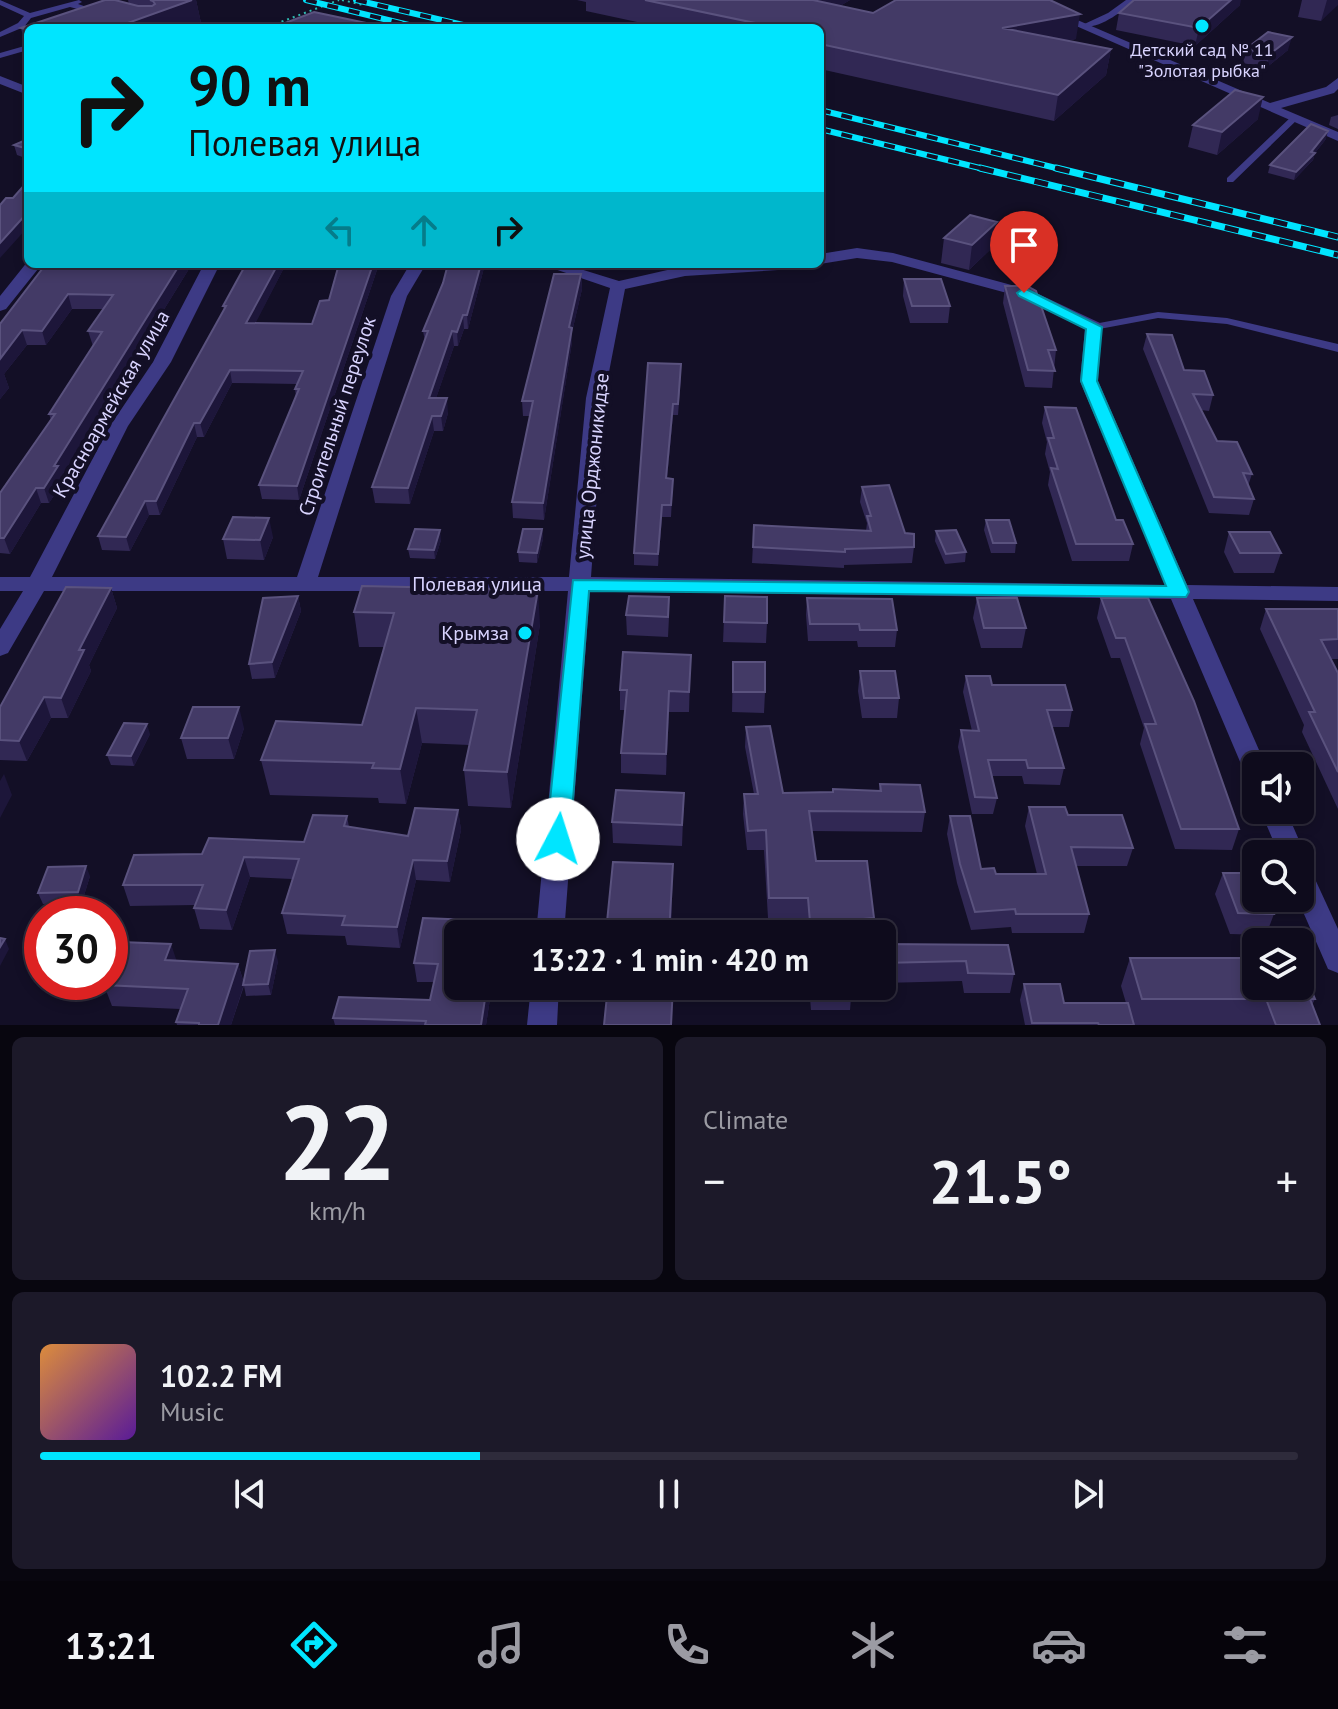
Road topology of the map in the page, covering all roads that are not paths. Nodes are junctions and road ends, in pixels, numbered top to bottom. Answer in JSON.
{"nodes":[{"id":1,"x":84,"y":0,"type":"edge"},
{"id":2,"x":1022,"y":0,"type":"edge"},
{"id":3,"x":1118,"y":0,"type":"edge"},
{"id":4,"x":1129,"y":1,"type":"edge"},
{"id":5,"x":0,"y":2,"type":"edge"},
{"id":6,"x":69,"y":4,"type":"junction"},
{"id":7,"x":28,"y":16,"type":"junction"},
{"id":8,"x":111,"y":16,"type":"edge"},
{"id":9,"x":1084,"y":26,"type":"junction"},
{"id":10,"x":0,"y":35,"type":"edge"},
{"id":11,"x":24,"y":48,"type":"edge"},
{"id":12,"x":0,"y":56,"type":"edge"},
{"id":13,"x":0,"y":80,"type":"edge"},
{"id":14,"x":1335,"y":88,"type":"edge"},
{"id":15,"x":24,"y":89,"type":"edge"},
{"id":16,"x":1270,"y":107,"type":"junction"},
{"id":17,"x":1295,"y":118,"type":"junction"},
{"id":18,"x":1338,"y":137,"type":"edge"},
{"id":19,"x":1230,"y":180,"type":"dead end"},
{"id":20,"x":824,"y":258,"type":"edge"},
{"id":21,"x":31,"y":268,"type":"edge"},
{"id":22,"x":210,"y":268,"type":"edge"},
{"id":23,"x":416,"y":268,"type":"edge"},
{"id":24,"x":561,"y":268,"type":"edge"},
{"id":25,"x":732,"y":268,"type":"edge"},
{"id":26,"x":618,"y":286,"type":"junction"},
{"id":27,"x":0,"y":306,"type":"edge"},
{"id":28,"x":1094,"y":327,"type":"junction"},
{"id":29,"x":1338,"y":348,"type":"edge"},
{"id":30,"x":0,"y":584,"type":"edge"},
{"id":31,"x":305,"y":584,"type":"junction"},
{"id":32,"x":580,"y":584,"type":"junction"},
{"id":33,"x":37,"y":585,"type":"junction"},
{"id":34,"x":1179,"y":592,"type":"junction"},
{"id":35,"x":1338,"y":594,"type":"edge"},
{"id":36,"x":0,"y":648,"type":"edge"},
{"id":37,"x":1248,"y":752,"type":"edge"},
{"id":38,"x":1314,"y":905,"type":"edge"},
{"id":39,"x":551,"y":920,"type":"edge"},
{"id":40,"x":1338,"y":961,"type":"edge"},
{"id":41,"x":544,"y":1000,"type":"edge"},
{"id":42,"x":542,"y":1025,"type":"edge"}],
"edges":[{"from":1,"to":6,"type":"lane"},
{"from":2,"to":9,"type":"street"},
{"from":3,"to":4,"type":"lane"},
{"from":4,"to":9,"type":"lane"},
{"from":5,"to":7,"type":"lane"},
{"from":6,"to":7,"type":"lane"},
{"from":6,"to":8,"type":"lane"},
{"from":7,"to":10,"type":"lane"},
{"from":9,"to":16,"type":"street"},
{"from":11,"to":12,"type":"lane"},
{"from":13,"to":15,"type":"street"},
{"from":14,"to":16,"type":"street"},
{"from":16,"to":17,"type":"street"},
{"from":17,"to":18,"type":"street"},
{"from":17,"to":19,"type":"lane"},
{"from":20,"to":28,"type":"street"},
{"from":21,"to":27,"type":"street"},
{"from":22,"to":33,"type":"street","name":"Красноармейская улица"},
{"from":23,"to":31,"type":"street","name":"Строительный переулок"},
{"from":24,"to":26,"type":"street"},
{"from":25,"to":26,"type":"street"},
{"from":26,"to":32,"type":"street","name":"улица Орджоникидзе"},
{"from":28,"to":29,"type":"lane"},
{"from":28,"to":34,"type":"street"},
{"from":30,"to":33,"type":"street","name":"Полевая улица"},
{"from":31,"to":32,"type":"street","name":"Полевая улица"},
{"from":31,"to":33,"type":"street","name":"Полевая улица"},
{"from":32,"to":34,"type":"street","name":"Полевая улица"},
{"from":32,"to":39,"type":"street","name":"улица Орджоникидзе"},
{"from":33,"to":36,"type":"street","name":"Красноармейская улица"},
{"from":34,"to":35,"type":"street","name":"Полевая улица"},
{"from":34,"to":37,"type":"street"},
{"from":38,"to":40,"type":"street"},
{"from":41,"to":42,"type":"street"}]}
